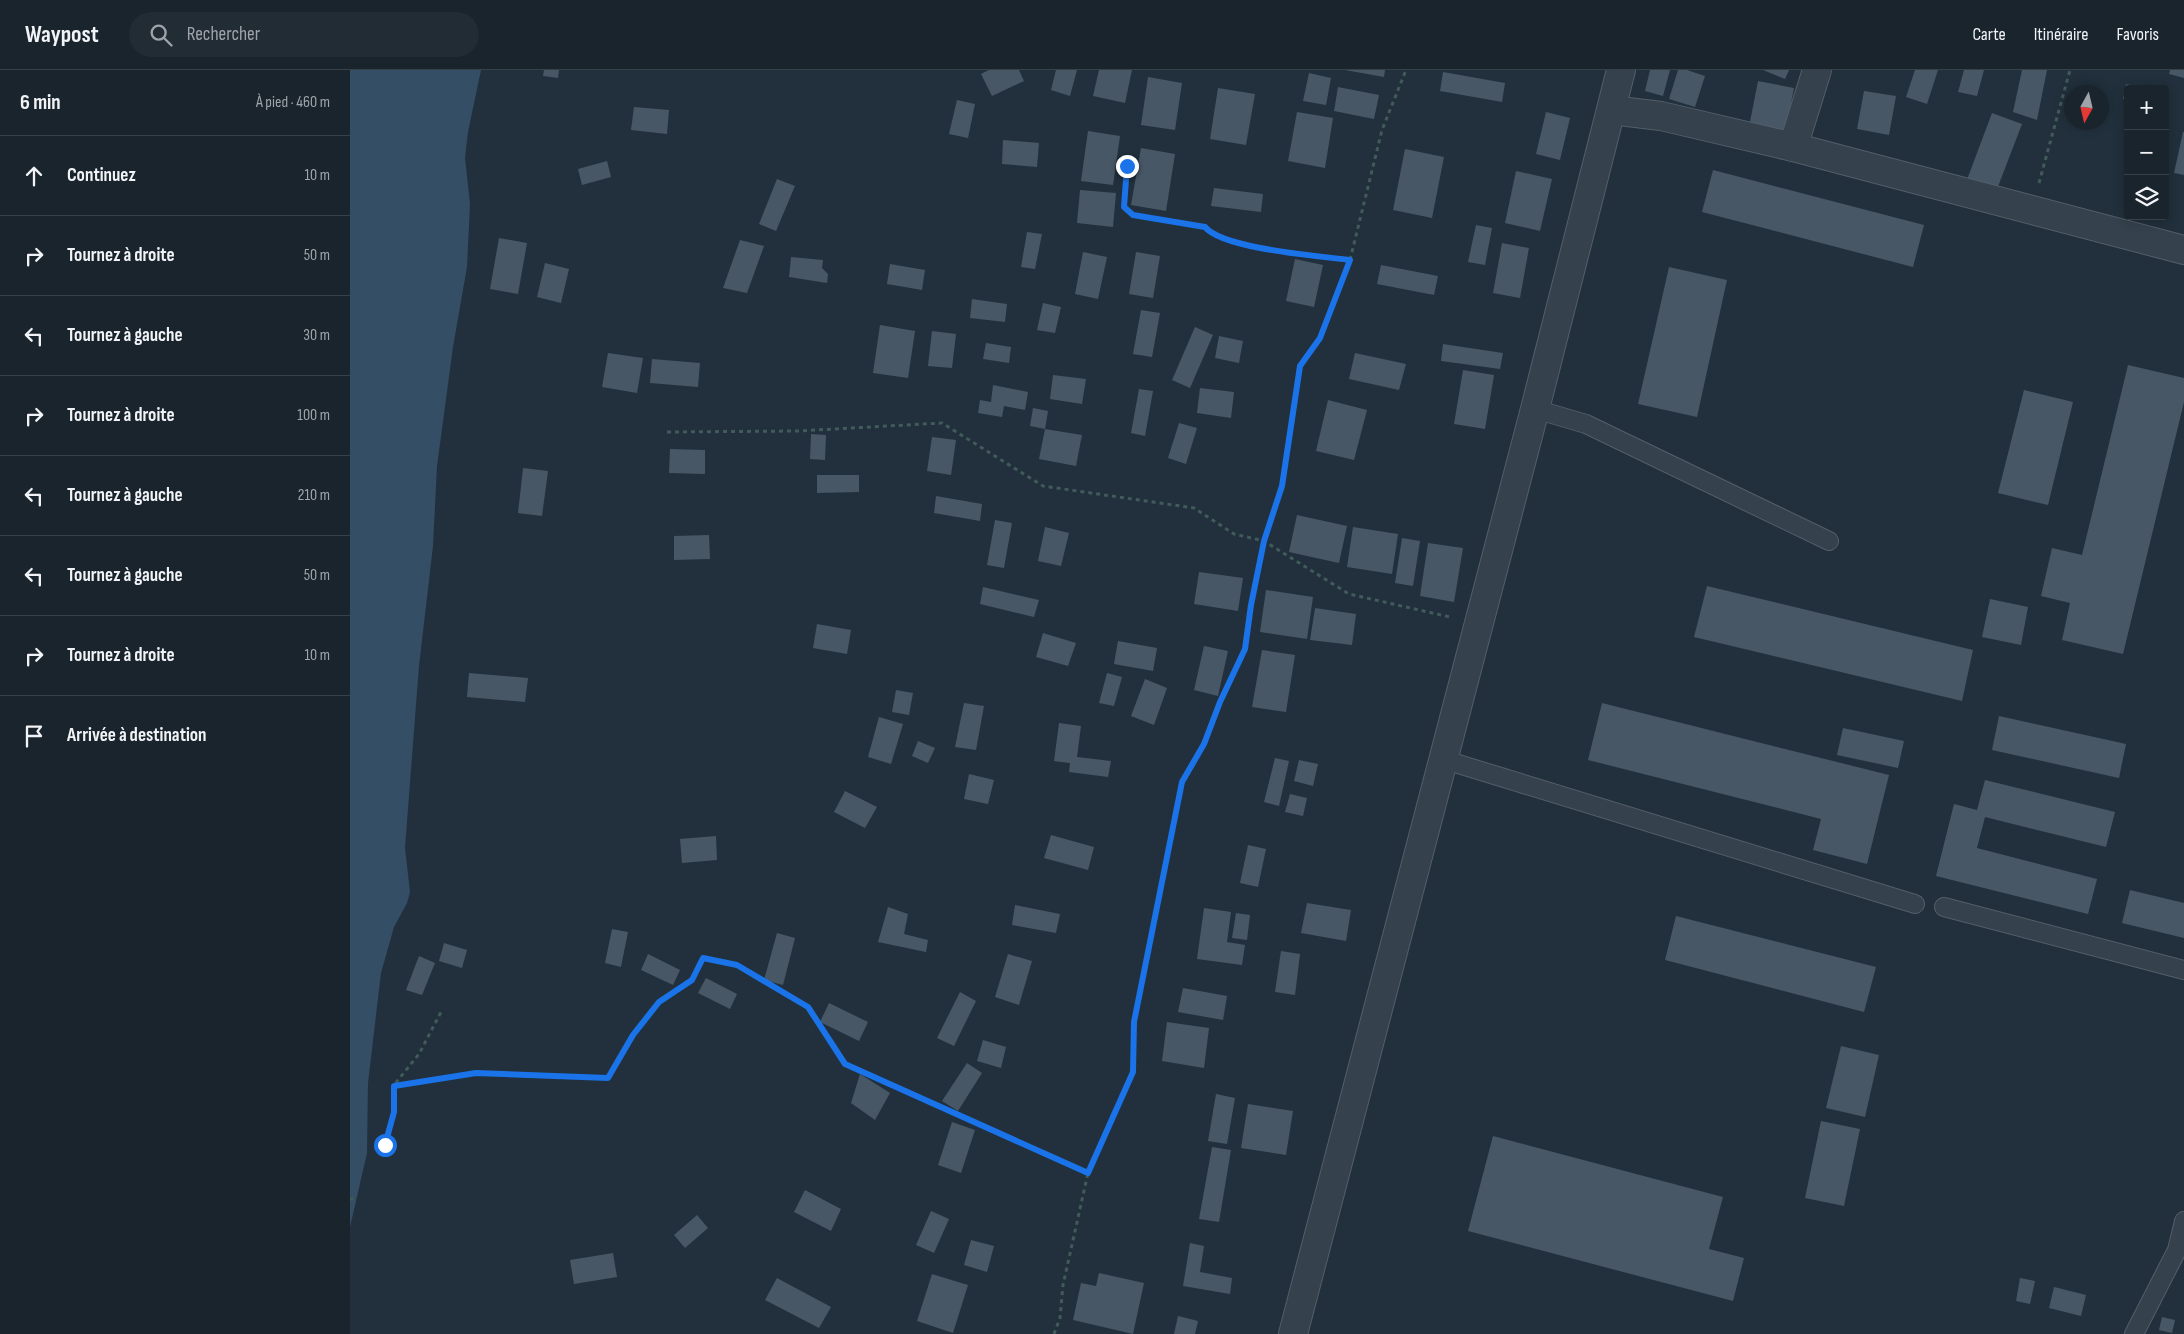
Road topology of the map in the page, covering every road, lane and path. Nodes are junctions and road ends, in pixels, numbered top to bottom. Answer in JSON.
{"nodes":[{"id":1,"x":1406,"y":70,"type":"edge"},
{"id":2,"x":1621,"y":70,"type":"edge"},
{"id":3,"x":1816,"y":70,"type":"edge"},
{"id":4,"x":2070,"y":70,"type":"edge"},
{"id":5,"x":1611,"y":110,"type":"junction"},
{"id":6,"x":1793,"y":147,"type":"junction"},
{"id":7,"x":1122,"y":156,"type":"dead end"},
{"id":8,"x":2031,"y":209,"type":"junction"},
{"id":9,"x":2184,"y":250,"type":"edge"},
{"id":10,"x":1350,"y":260,"type":"junction"},
{"id":11,"x":1535,"y":409,"type":"junction"},
{"id":12,"x":667,"y":432,"type":"dead end"},
{"id":13,"x":1264,"y":541,"type":"junction"},
{"id":14,"x":1829,"y":541,"type":"dead end"},
{"id":15,"x":1477,"y":624,"type":"junction"},
{"id":16,"x":1442,"y":759,"type":"junction"},
{"id":17,"x":1915,"y":904,"type":"dead end"},
{"id":18,"x":1944,"y":907,"type":"dead end"},
{"id":19,"x":2184,"y":970,"type":"edge"},
{"id":20,"x":441,"y":1012,"type":"dead end"},
{"id":21,"x":394,"y":1086,"type":"junction"},
{"id":22,"x":385,"y":1145,"type":"dead end"},
{"id":23,"x":1088,"y":1173,"type":"junction"},
{"id":24,"x":357,"y":1196,"type":"dead end"},
{"id":25,"x":350,"y":1200,"type":"edge"},
{"id":26,"x":2184,"y":1221,"type":"edge"},
{"id":27,"x":1054,"y":1334,"type":"edge"},
{"id":28,"x":1293,"y":1334,"type":"edge"},
{"id":29,"x":2134,"y":1334,"type":"edge"}],
"edges":[{"from":1,"to":10,"type":"path"},
{"from":2,"to":5,"type":"street"},
{"from":3,"to":6,"type":"street"},
{"from":4,"to":8,"type":"path"},
{"from":5,"to":6,"type":"street"},
{"from":5,"to":11,"type":"street"},
{"from":6,"to":8,"type":"street"},
{"from":7,"to":10,"type":"path"},
{"from":8,"to":9,"type":"street"},
{"from":10,"to":13,"type":"path"},
{"from":11,"to":14,"type":"lane"},
{"from":11,"to":15,"type":"street"},
{"from":12,"to":13,"type":"path"},
{"from":13,"to":15,"type":"path"},
{"from":13,"to":23,"type":"path"},
{"from":15,"to":16,"type":"street"},
{"from":16,"to":17,"type":"lane"},
{"from":16,"to":28,"type":"street"},
{"from":18,"to":19,"type":"lane"},
{"from":20,"to":21,"type":"path"},
{"from":21,"to":22,"type":"path"},
{"from":21,"to":23,"type":"path"},
{"from":23,"to":27,"type":"path"},
{"from":24,"to":25,"type":"path"},
{"from":26,"to":29,"type":"lane"}]}
